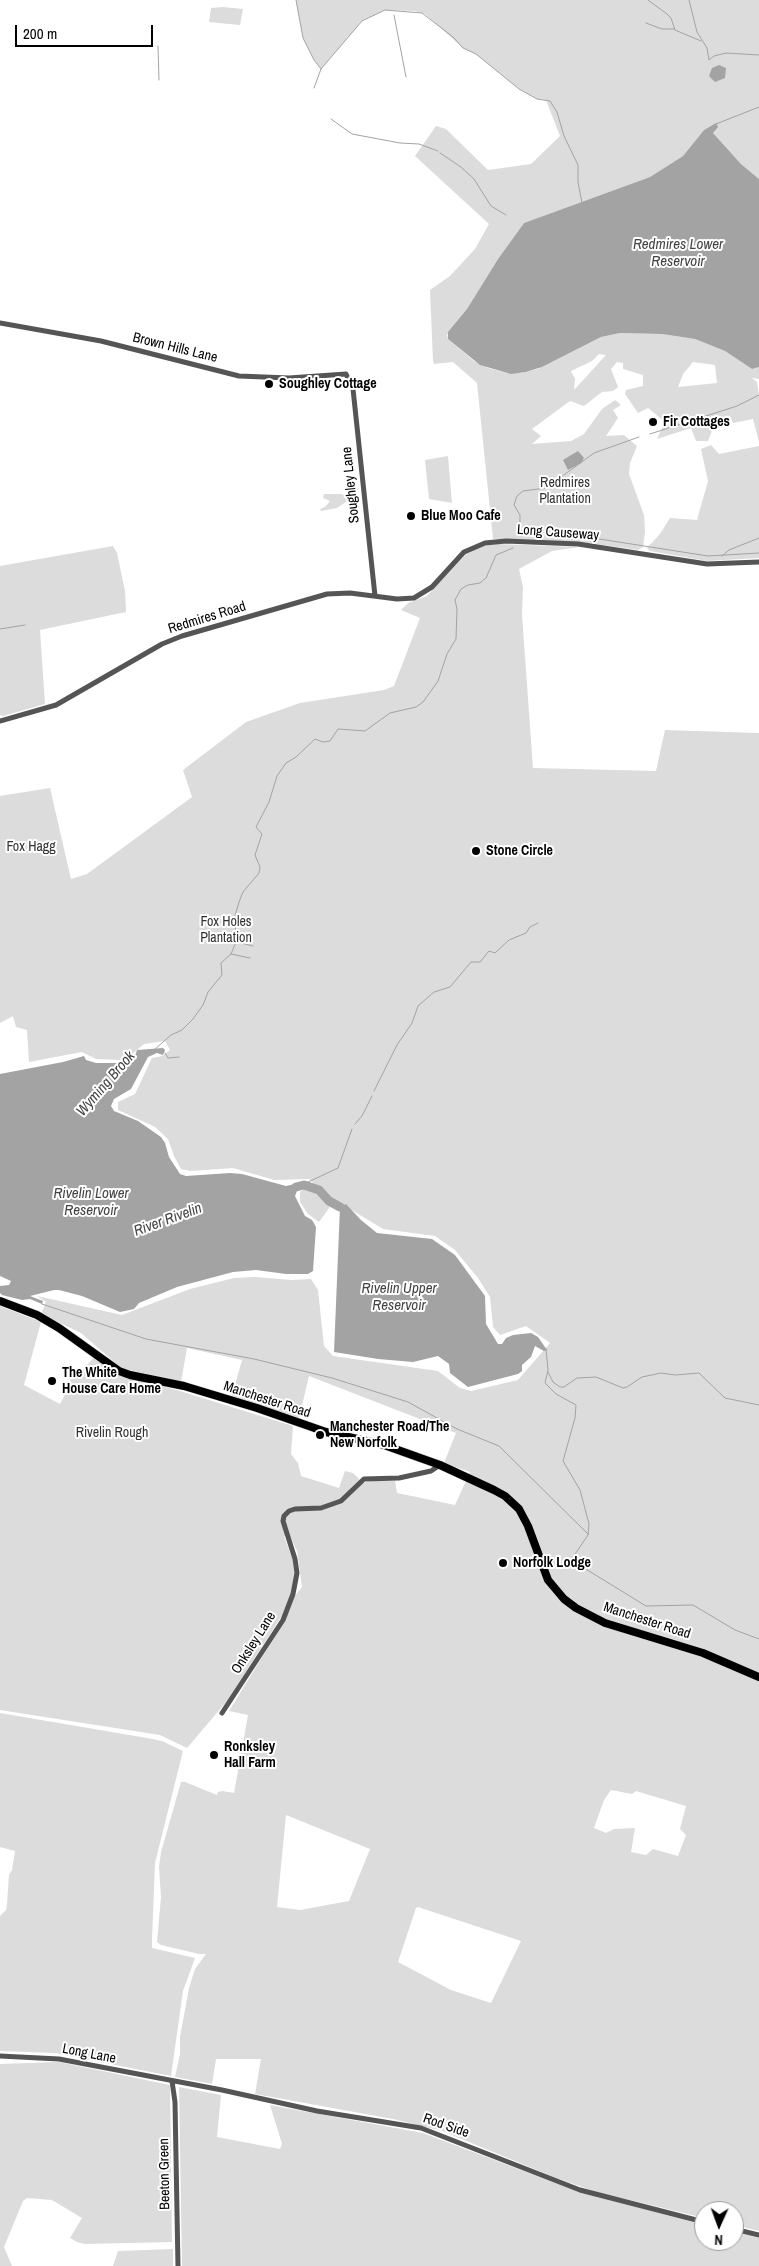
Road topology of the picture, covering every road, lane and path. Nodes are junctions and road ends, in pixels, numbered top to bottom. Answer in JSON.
{"nodes":[{"id":1,"x":0,"y":323,"type":"edge"},
{"id":2,"x":346,"y":374,"type":"joint"},
{"id":3,"x":759,"y":562,"type":"edge"},
{"id":4,"x":375,"y":596,"type":"junction"},
{"id":5,"x":0,"y":720,"type":"edge"},
{"id":6,"x":0,"y":1301,"type":"edge"},
{"id":7,"x":440,"y":1465,"type":"junction"},
{"id":8,"x":759,"y":1677,"type":"edge"},
{"id":9,"x":222,"y":1713,"type":"dead end"},
{"id":10,"x":0,"y":2056,"type":"edge"},
{"id":11,"x":172,"y":2082,"type":"junction"},
{"id":12,"x":694,"y":2219,"type":"edge"},
{"id":13,"x":744,"y":2231,"type":"edge"},
{"id":14,"x":759,"y":2235,"type":"edge"},
{"id":15,"x":178,"y":2266,"type":"edge"}],
"edges":[{"from":1,"to":2,"type":"street","name":"Brown Hills Lane"},
{"from":2,"to":4,"type":"street","name":"Soughley Lane"},
{"from":3,"to":4,"type":"street","name":"Long Causeway"},
{"from":4,"to":5,"type":"street","name":"Redmires Road"},
{"from":6,"to":7,"type":"main road","name":"Manchester Road"},
{"from":7,"to":8,"type":"main road","name":"Manchester Road"},
{"from":7,"to":9,"type":"street","name":"Onksley Lane"},
{"from":10,"to":11,"type":"street","name":"Long Lane"},
{"from":11,"to":12,"type":"street","name":"Rod Side"},
{"from":11,"to":15,"type":"street","name":"Beeton Green"},
{"from":13,"to":14,"type":"street"}]}
